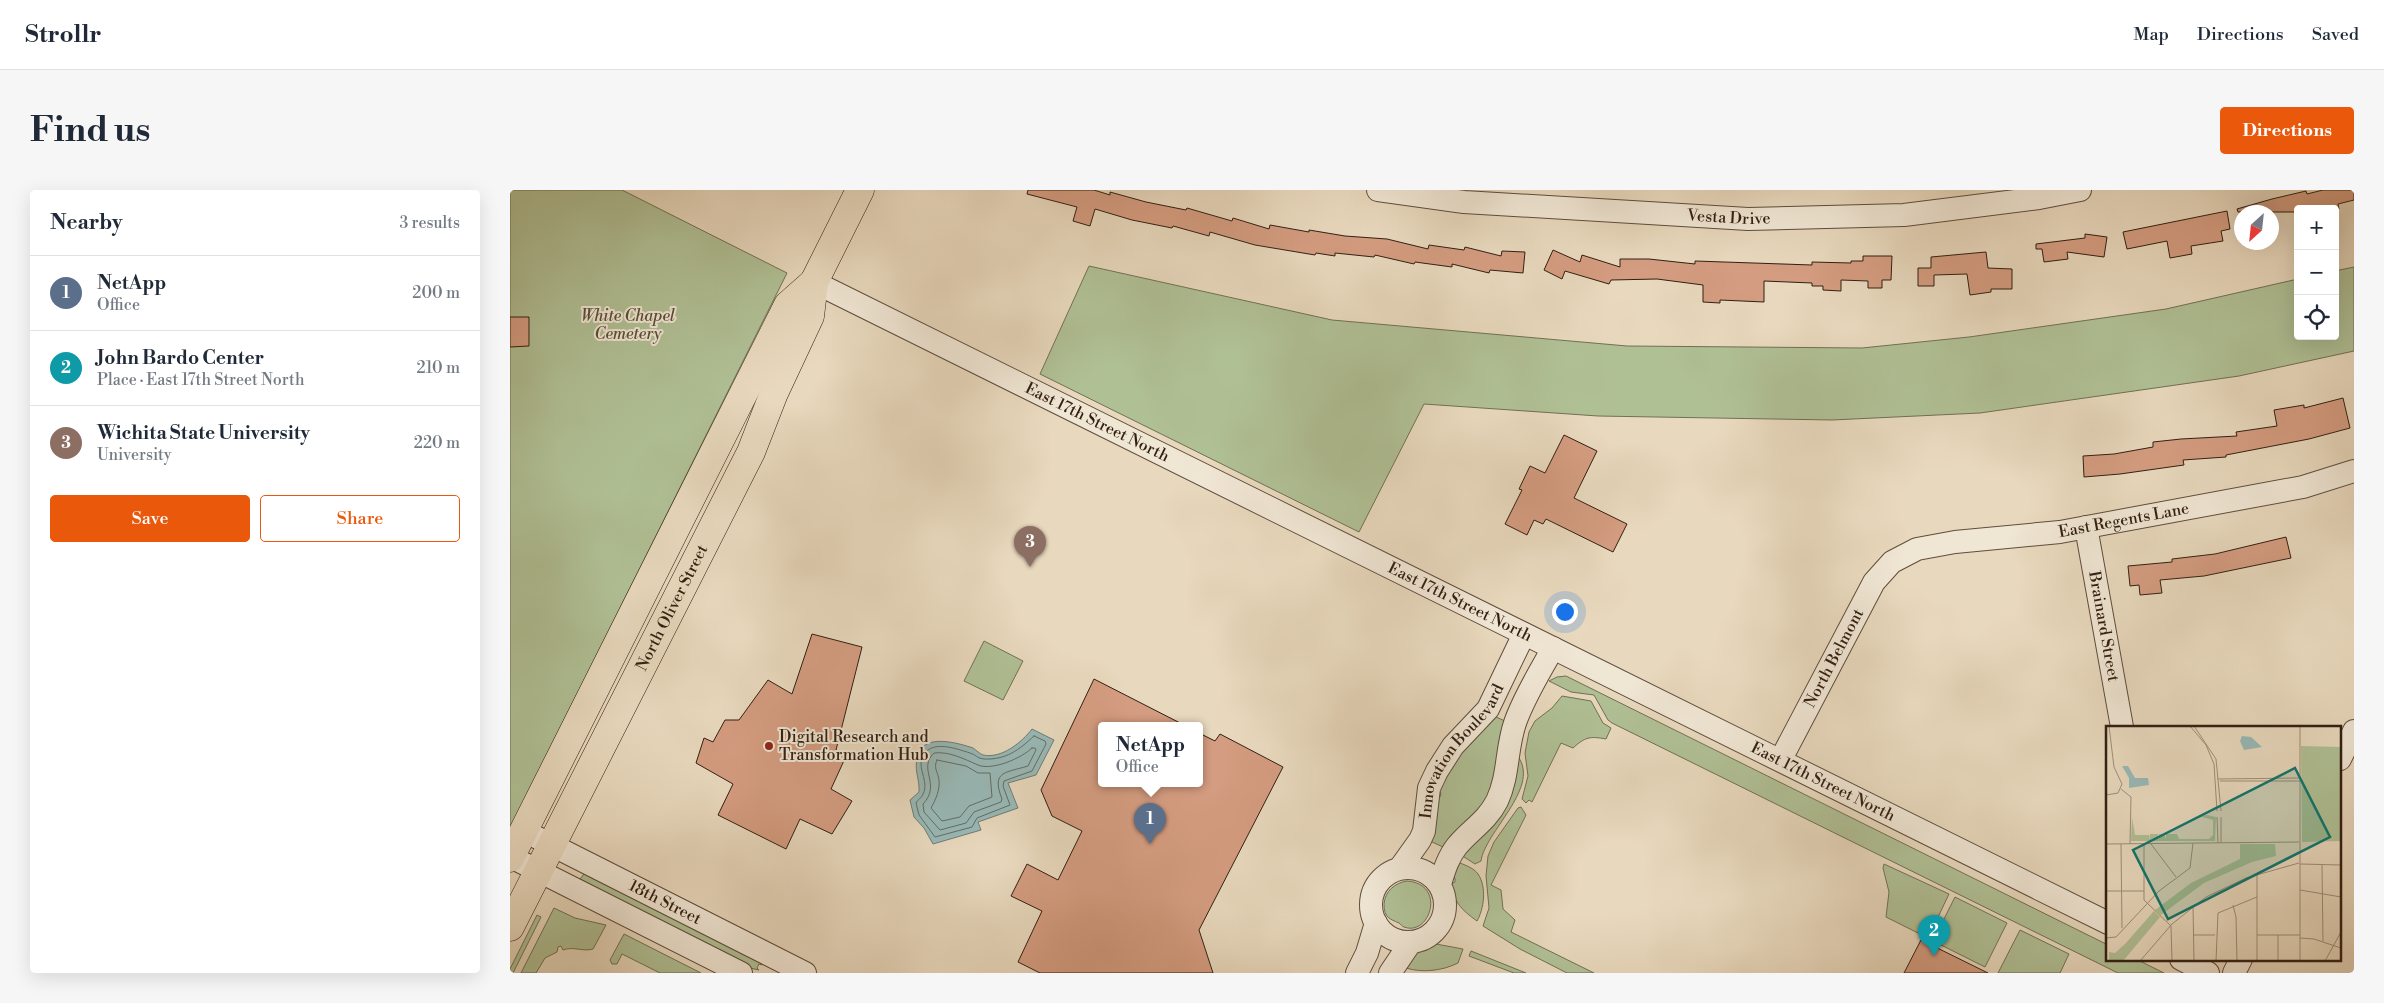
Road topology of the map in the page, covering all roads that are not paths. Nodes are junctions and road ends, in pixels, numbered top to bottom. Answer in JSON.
{"nodes":[{"id":1,"x":860,"y":190,"type":"edge"},
{"id":2,"x":1378,"y":190,"type":"edge"},
{"id":3,"x":2075,"y":190,"type":"edge"},
{"id":4,"x":814,"y":282,"type":"junction"},
{"id":5,"x":2354,"y":471,"type":"edge"},
{"id":6,"x":2086,"y":527,"type":"junction"},
{"id":7,"x":1892,"y":562,"type":"joint"},
{"id":8,"x":1524,"y":634,"type":"junction"},
{"id":9,"x":1553,"y":648,"type":"junction"},
{"id":10,"x":2122,"y":726,"type":"edge"},
{"id":11,"x":2354,"y":731,"type":"edge"},
{"id":12,"x":2342,"y":755,"type":"edge"},
{"id":13,"x":1782,"y":759,"type":"junction"},
{"id":14,"x":524,"y":831,"type":"junction"},
{"id":15,"x":551,"y":845,"type":"junction"},
{"id":16,"x":510,"y":857,"type":"edge"},
{"id":17,"x":1400,"y":868,"type":"junction"},
{"id":18,"x":538,"y":871,"type":"junction"},
{"id":19,"x":1440,"y":884,"type":"junction"},
{"id":20,"x":2106,"y":922,"type":"edge"},
{"id":21,"x":1376,"y":923,"type":"junction"},
{"id":22,"x":510,"y":927,"type":"edge"},
{"id":23,"x":1411,"y":942,"type":"junction"},
{"id":24,"x":2183,"y":960,"type":"edge"},
{"id":25,"x":2240,"y":960,"type":"edge"},
{"id":26,"x":742,"y":973,"type":"edge"},
{"id":27,"x":805,"y":973,"type":"edge"},
{"id":28,"x":1357,"y":973,"type":"edge"},
{"id":29,"x":1390,"y":973,"type":"edge"},
{"id":30,"x":2208,"y":973,"type":"edge"},
{"id":31,"x":2234,"y":973,"type":"edge"}],
"edges":[{"from":1,"to":4,"type":"main road","name":"North Oliver Street"},
{"from":2,"to":3,"type":"street","name":"Vesta Drive"},
{"from":4,"to":8,"type":"street","name":"East 17th Street North"},
{"from":4,"to":14,"type":"main road","name":"North Oliver Street"},
{"from":4,"to":15,"type":"main road","name":"North Oliver Street"},
{"from":5,"to":6,"type":"street","name":"East Regents Lane"},
{"from":6,"to":7,"type":"street","name":"East Regents Lane"},
{"from":6,"to":10,"type":"street","name":"Brainard Street"},
{"from":7,"to":13,"type":"street","name":"North Belmont"},
{"from":8,"to":9,"type":"street","name":"East 17th Street North"},
{"from":8,"to":17,"type":"street","name":"Innovation Boulevard"},
{"from":9,"to":13,"type":"street","name":"East 17th Street North"},
{"from":9,"to":19,"type":"street","name":"Innovation Boulevard"},
{"from":11,"to":12,"type":"street"},
{"from":13,"to":20,"type":"street","name":"East 17th Street North"},
{"from":14,"to":15,"type":"street","name":"18th Street"},
{"from":14,"to":16,"type":"main road","name":"North Oliver Street"},
{"from":15,"to":18,"type":"main road","name":"North Oliver Street"},
{"from":15,"to":27,"type":"street","name":"18th Street"},
{"from":16,"to":18,"type":"street","name":"18th Street"},
{"from":17,"to":19,"type":"street"},
{"from":17,"to":21,"type":"street","name":"Innovation Boulevard"},
{"from":18,"to":22,"type":"main road","name":"North Oliver Street"},
{"from":18,"to":26,"type":"street","name":"18th Street"},
{"from":19,"to":23,"type":"street"},
{"from":21,"to":23,"type":"street"},
{"from":21,"to":28,"type":"street","name":"Innovation Boulevard"},
{"from":23,"to":29,"type":"street"},
{"from":24,"to":30,"type":"street"},
{"from":25,"to":31,"type":"street"}]}
